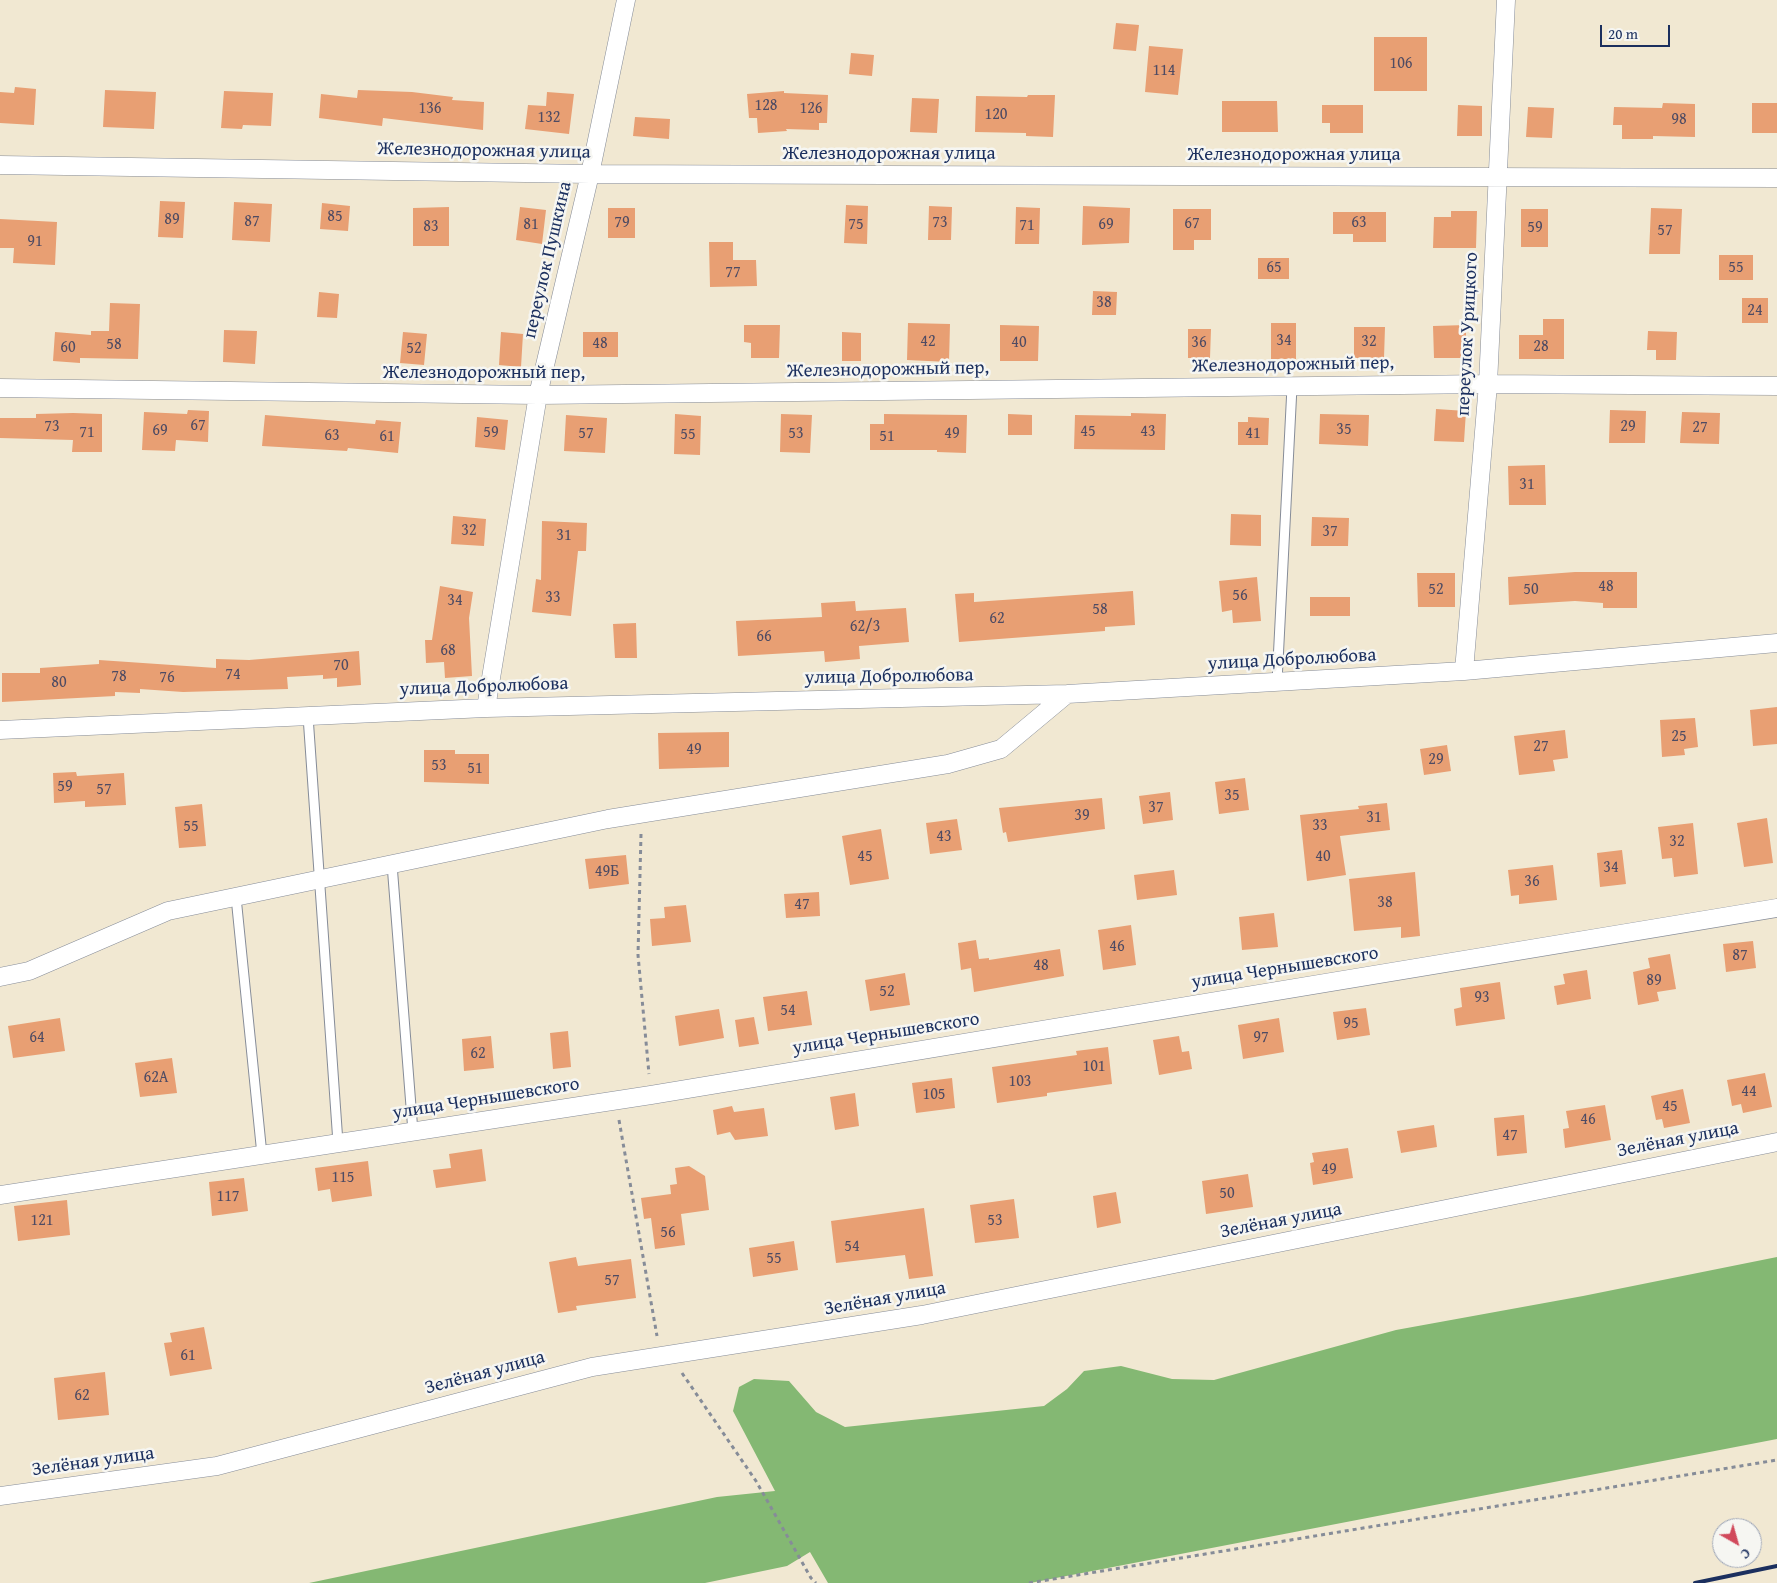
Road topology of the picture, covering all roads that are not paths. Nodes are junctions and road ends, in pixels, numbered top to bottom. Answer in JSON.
{"nodes":[{"id":1,"x":626,"y":0,"type":"edge"},
{"id":2,"x":1506,"y":0,"type":"edge"},
{"id":3,"x":0,"y":165,"type":"edge"},
{"id":4,"x":590,"y":174,"type":"junction"},
{"id":5,"x":1497,"y":177,"type":"junction"},
{"id":6,"x":1777,"y":178,"type":"edge"},
{"id":7,"x":1488,"y":384,"type":"junction"},
{"id":8,"x":1777,"y":386,"type":"edge"},
{"id":9,"x":1292,"y":387,"type":"junction"},
{"id":10,"x":0,"y":388,"type":"edge"},
{"id":11,"x":538,"y":395,"type":"junction"},
{"id":12,"x":1777,"y":643,"type":"edge"},
{"id":13,"x":1464,"y":671,"type":"junction"},
{"id":14,"x":1277,"y":682,"type":"junction"},
{"id":15,"x":1067,"y":694,"type":"junction"},
{"id":16,"x":486,"y":708,"type":"junction"},
{"id":17,"x":308,"y":716,"type":"junction"},
{"id":18,"x":0,"y":730,"type":"edge"},
{"id":19,"x":392,"y":864,"type":"junction"},
{"id":20,"x":319,"y":880,"type":"junction"},
{"id":21,"x":236,"y":896,"type":"junction"},
{"id":22,"x":1777,"y":908,"type":"edge"},
{"id":23,"x":0,"y":977,"type":"edge"},
{"id":24,"x":413,"y":1132,"type":"junction"},
{"id":25,"x":1777,"y":1142,"type":"edge"},
{"id":26,"x":338,"y":1143,"type":"junction"},
{"id":27,"x":262,"y":1154,"type":"junction"},
{"id":28,"x":0,"y":1195,"type":"edge"},
{"id":29,"x":0,"y":1496,"type":"edge"}],
"edges":[{"from":1,"to":4,"type":"street","name":"переулок Пушкина"},
{"from":2,"to":5,"type":"street","name":"переулок Урицкого"},
{"from":3,"to":4,"type":"street","name":"Железнодорожная улица"},
{"from":4,"to":5,"type":"street","name":"Железнодорожная улица"},
{"from":4,"to":11,"type":"street","name":"переулок Пушкина"},
{"from":5,"to":6,"type":"street","name":"Железнодорожная улица"},
{"from":5,"to":7,"type":"street","name":"переулок Урицкого"},
{"from":7,"to":8,"type":"street","name":"Железнодорожный пер,"},
{"from":7,"to":9,"type":"street","name":"Железнодорожный пер,"},
{"from":7,"to":13,"type":"street","name":"переулок Урицкого"},
{"from":9,"to":11,"type":"street","name":"Железнодорожный пер,"},
{"from":9,"to":14,"type":"lane"},
{"from":10,"to":11,"type":"street","name":"Железнодорожный пер,"},
{"from":11,"to":16,"type":"street","name":"переулок Пушкина"},
{"from":12,"to":13,"type":"street","name":"улица Добролюбова"},
{"from":13,"to":14,"type":"street","name":"улица Добролюбова"},
{"from":14,"to":15,"type":"street","name":"улица Добролюбова"},
{"from":15,"to":16,"type":"street","name":"улица Добролюбова"},
{"from":15,"to":19,"type":"street"},
{"from":16,"to":17,"type":"street","name":"улица Добролюбова"},
{"from":17,"to":18,"type":"street","name":"улица Добролюбова"},
{"from":17,"to":20,"type":"lane"},
{"from":19,"to":20,"type":"street"},
{"from":19,"to":24,"type":"lane"},
{"from":20,"to":21,"type":"street"},
{"from":20,"to":26,"type":"lane"},
{"from":21,"to":23,"type":"street"},
{"from":21,"to":27,"type":"lane"},
{"from":22,"to":24,"type":"street","name":"улица Чернышевского"},
{"from":24,"to":26,"type":"street","name":"улица Чернышевского"},
{"from":25,"to":29,"type":"street","name":"Зелёная улица"},
{"from":26,"to":27,"type":"street","name":"улица Чернышевского"},
{"from":27,"to":28,"type":"street","name":"улица Чернышевского"}]}
